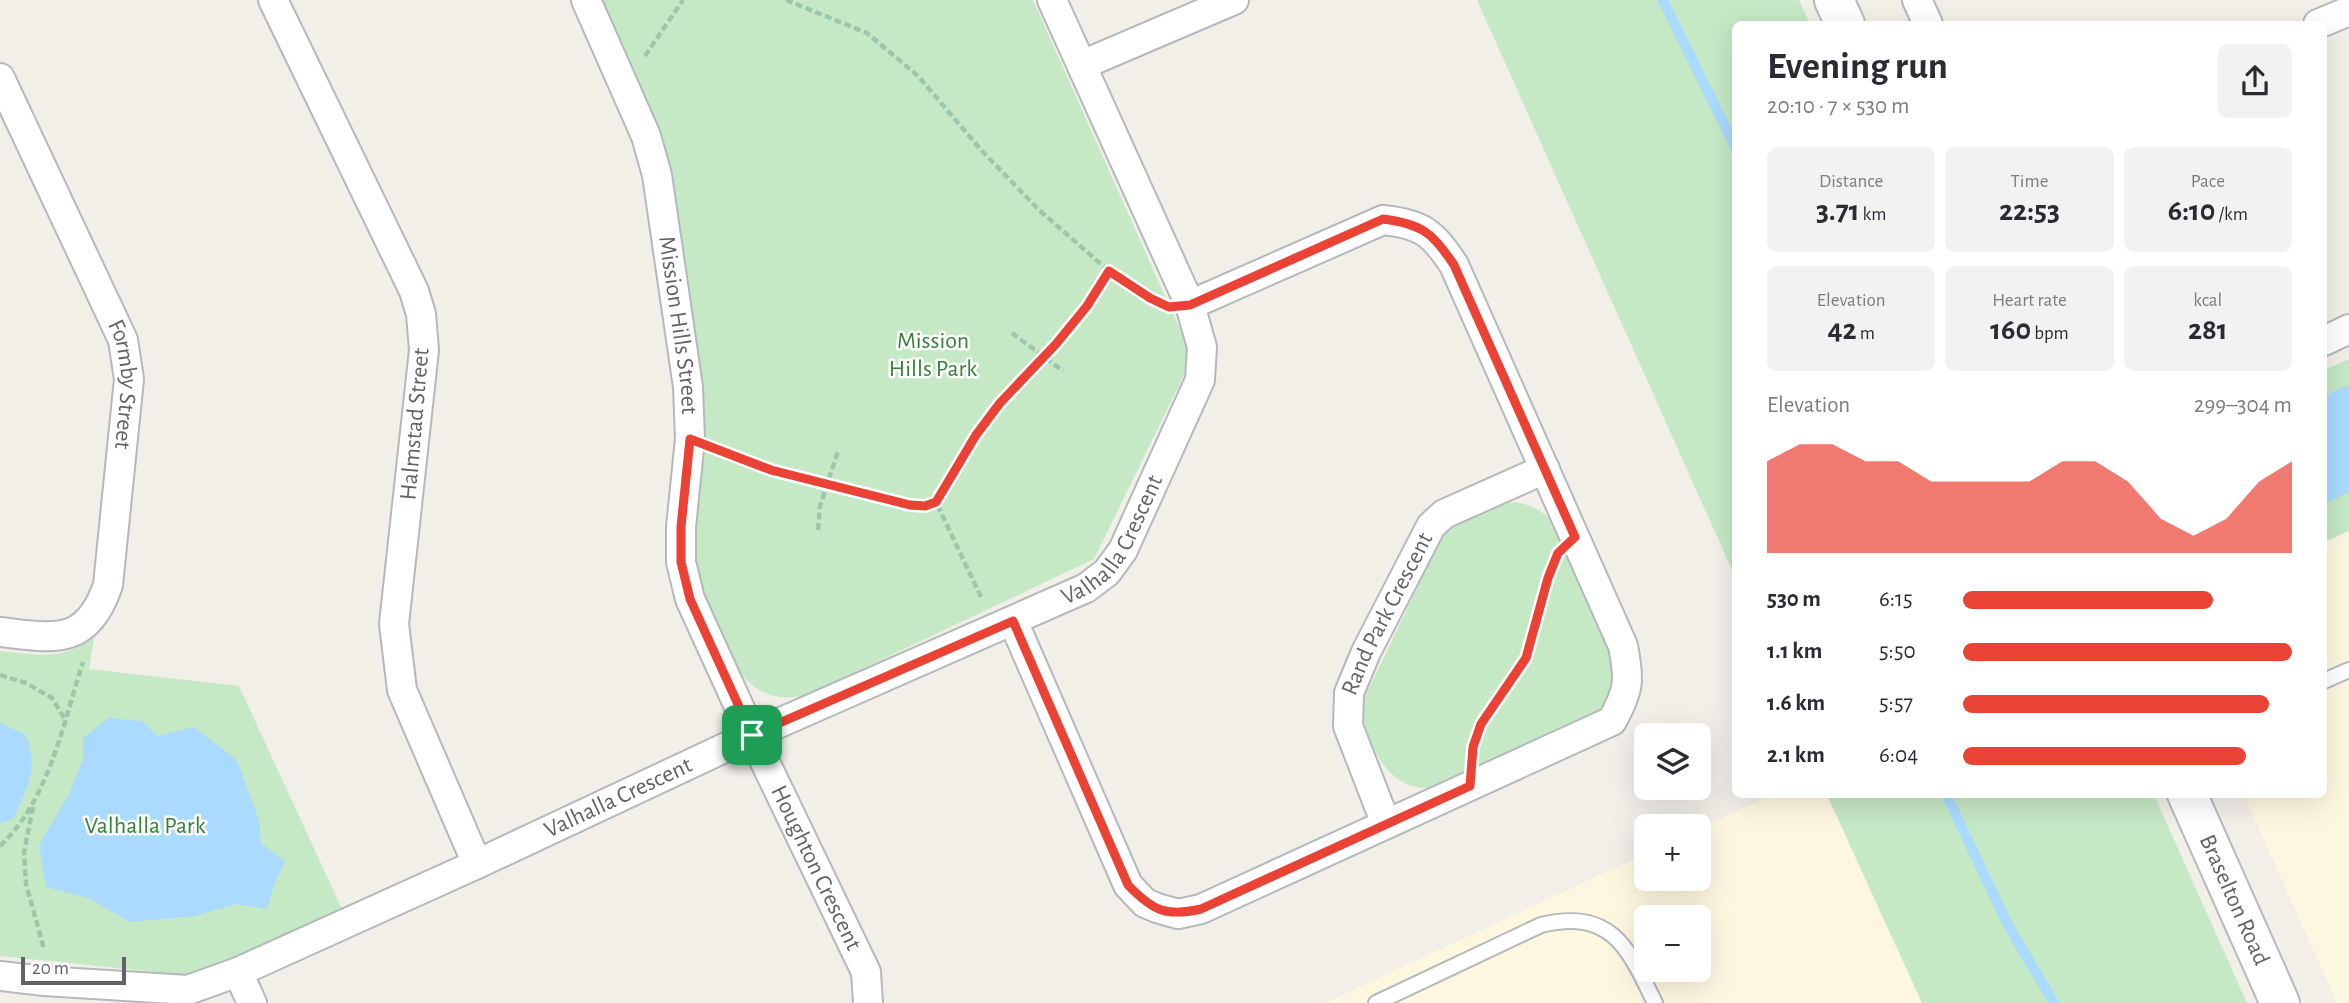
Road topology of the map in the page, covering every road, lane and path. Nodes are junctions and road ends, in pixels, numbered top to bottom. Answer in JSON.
{"nodes":[{"id":1,"x":273,"y":0,"type":"edge"},
{"id":2,"x":586,"y":0,"type":"edge"},
{"id":3,"x":683,"y":0,"type":"edge"},
{"id":4,"x":786,"y":0,"type":"edge"},
{"id":5,"x":1052,"y":0,"type":"edge"},
{"id":6,"x":1234,"y":0,"type":"edge"},
{"id":7,"x":1834,"y":0,"type":"edge"},
{"id":8,"x":1917,"y":0,"type":"edge"},
{"id":9,"x":2349,"y":11,"type":"edge"},
{"id":10,"x":1844,"y":21,"type":"edge"},
{"id":11,"x":1927,"y":21,"type":"edge"},
{"id":12,"x":2325,"y":21,"type":"edge"},
{"id":13,"x":1082,"y":65,"type":"junction"},
{"id":14,"x":0,"y":78,"type":"edge"},
{"id":15,"x":627,"y":91,"type":"junction"},
{"id":16,"x":1109,"y":271,"type":"junction"},
{"id":17,"x":1190,"y":305,"type":"junction"},
{"id":18,"x":2349,"y":330,"type":"edge"},
{"id":19,"x":1012,"y":333,"type":"dead end"},
{"id":20,"x":2327,"y":340,"type":"edge"},
{"id":21,"x":1046,"y":356,"type":"junction"},
{"id":22,"x":1063,"y":371,"type":"dead end"},
{"id":23,"x":690,"y":439,"type":"junction"},
{"id":24,"x":838,"y":451,"type":"dead end"},
{"id":25,"x":1545,"y":469,"type":"junction"},
{"id":26,"x":827,"y":484,"type":"junction"},
{"id":27,"x":936,"y":502,"type":"junction"},
{"id":28,"x":818,"y":530,"type":"dead end"},
{"id":29,"x":1575,"y":537,"type":"junction"},
{"id":30,"x":88,"y":620,"type":"junction"},
{"id":31,"x":1005,"y":624,"type":"junction"},
{"id":32,"x":0,"y":632,"type":"edge"},
{"id":33,"x":2349,"y":670,"type":"edge"},
{"id":34,"x":0,"y":675,"type":"edge"},
{"id":35,"x":2327,"y":680,"type":"edge"},
{"id":36,"x":64,"y":719,"type":"junction"},
{"id":37,"x":752,"y":735,"type":"junction"},
{"id":38,"x":1470,"y":786,"type":"junction"},
{"id":39,"x":2189,"y":798,"type":"edge"},
{"id":40,"x":33,"y":805,"type":"junction"},
{"id":41,"x":1386,"y":824,"type":"junction"},
{"id":42,"x":0,"y":846,"type":"edge"},
{"id":43,"x":477,"y":864,"type":"junction"},
{"id":44,"x":238,"y":972,"type":"junction"},
{"id":45,"x":0,"y":976,"type":"edge"},
{"id":46,"x":43,"y":992,"type":"edge"},
{"id":47,"x":252,"y":1003,"type":"edge"},
{"id":48,"x":868,"y":1003,"type":"edge"},
{"id":49,"x":1376,"y":1003,"type":"edge"},
{"id":50,"x":1655,"y":1003,"type":"edge"},
{"id":51,"x":2280,"y":1003,"type":"edge"}],
"edges":[{"from":1,"to":43,"type":"street","name":"Halmstad Street"},
{"from":2,"to":15,"type":"street","name":"Mission Hills Street"},
{"from":3,"to":15,"type":"path"},
{"from":4,"to":16,"type":"path"},
{"from":5,"to":13,"type":"street","name":"Valhalla Crescent"},
{"from":6,"to":13,"type":"street"},
{"from":7,"to":10,"type":"street"},
{"from":8,"to":11,"type":"street"},
{"from":9,"to":12,"type":"street"},
{"from":13,"to":17,"type":"street","name":"Valhalla Crescent"},
{"from":14,"to":30,"type":"street","name":"Formby Street"},
{"from":15,"to":23,"type":"street","name":"Mission Hills Street"},
{"from":16,"to":17,"type":"path"},
{"from":16,"to":21,"type":"path"},
{"from":17,"to":25,"type":"street"},
{"from":17,"to":31,"type":"street","name":"Valhalla Crescent"},
{"from":18,"to":20,"type":"street"},
{"from":19,"to":21,"type":"path"},
{"from":21,"to":22,"type":"path"},
{"from":21,"to":27,"type":"path"},
{"from":23,"to":26,"type":"path"},
{"from":23,"to":37,"type":"street","name":"Mission Hills Street"},
{"from":24,"to":26,"type":"path"},
{"from":25,"to":29,"type":"street"},
{"from":25,"to":41,"type":"street","name":"Rand Park Crescent"},
{"from":26,"to":27,"type":"path"},
{"from":26,"to":28,"type":"path"},
{"from":27,"to":31,"type":"path"},
{"from":29,"to":38,"type":"path"},
{"from":29,"to":38,"type":"street"},
{"from":30,"to":32,"type":"street"},
{"from":30,"to":36,"type":"path"},
{"from":31,"to":37,"type":"street","name":"Valhalla Crescent"},
{"from":31,"to":41,"type":"street"},
{"from":33,"to":35,"type":"lane"},
{"from":34,"to":36,"type":"path"},
{"from":36,"to":40,"type":"path"},
{"from":37,"to":43,"type":"street","name":"Valhalla Crescent"},
{"from":37,"to":48,"type":"street","name":"Houghton Crescent"},
{"from":38,"to":41,"type":"street"},
{"from":39,"to":51,"type":"street","name":"Braselton Road"},
{"from":40,"to":42,"type":"path"},
{"from":40,"to":46,"type":"path"},
{"from":43,"to":44,"type":"street","name":"Valhalla Crescent"},
{"from":44,"to":46,"type":"street","name":"Valhalla Crescent"},
{"from":44,"to":47,"type":"street"},
{"from":45,"to":46,"type":"street","name":"Valhalla Crescent"},
{"from":49,"to":50,"type":"lane"}]}
